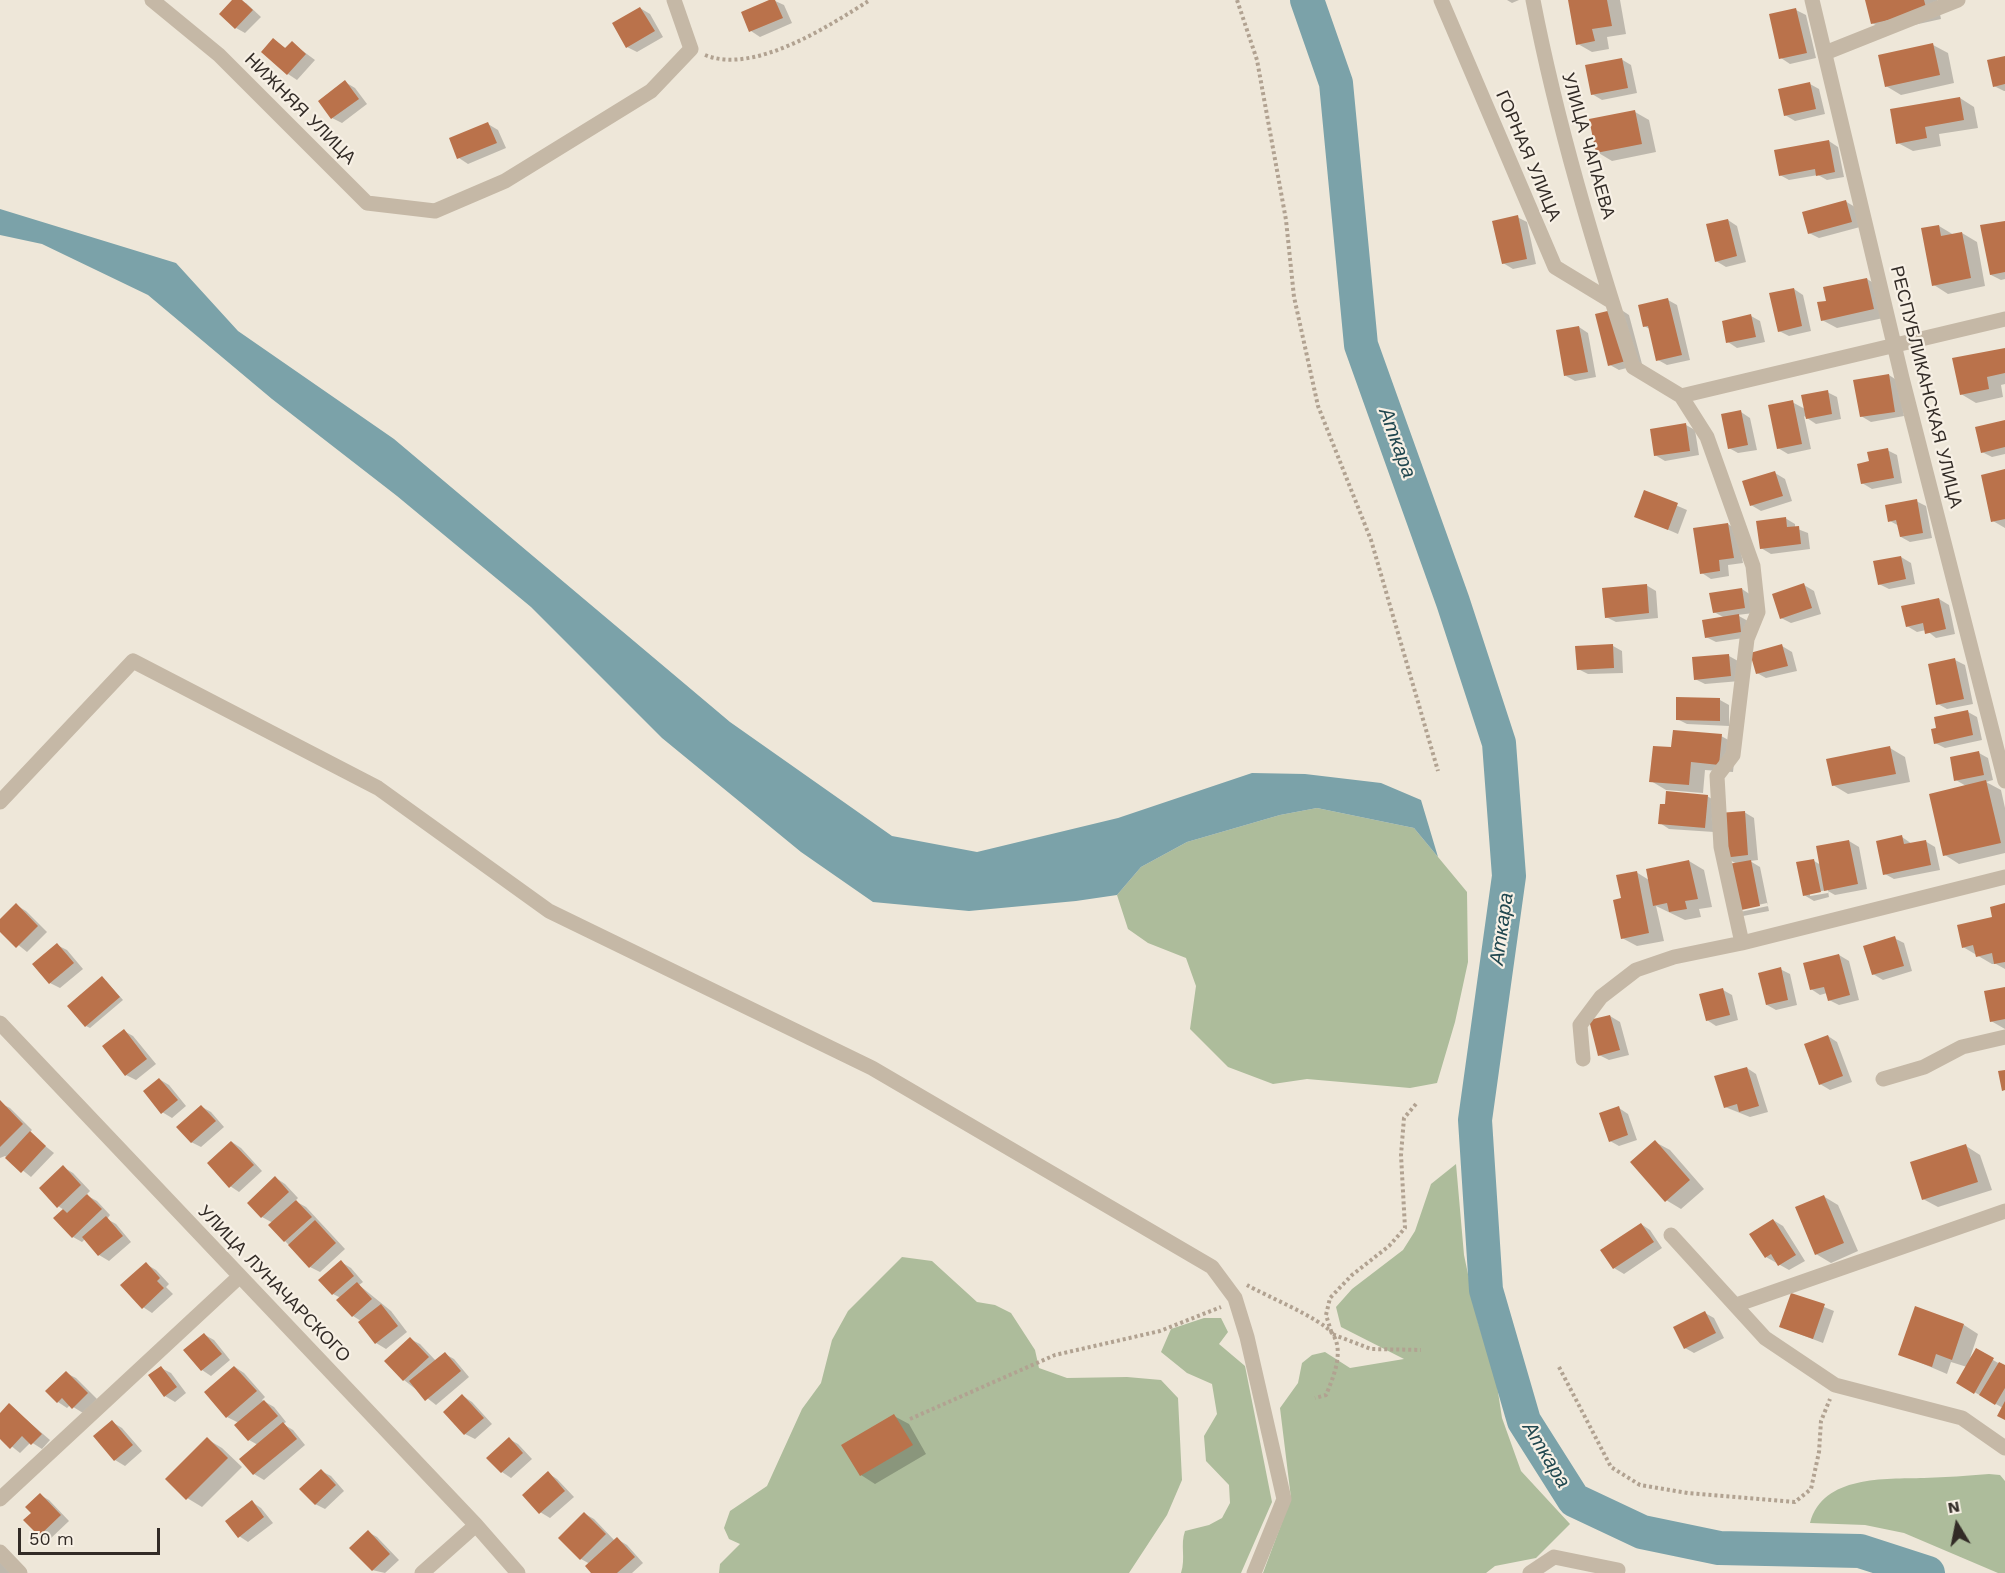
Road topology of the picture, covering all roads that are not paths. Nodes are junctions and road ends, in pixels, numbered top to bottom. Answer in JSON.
{"nodes":[{"id":1,"x":152,"y":0,"type":"edge"},
{"id":2,"x":674,"y":0,"type":"edge"},
{"id":3,"x":1441,"y":0,"type":"edge"},
{"id":4,"x":1533,"y":0,"type":"edge"},
{"id":5,"x":1812,"y":0,"type":"edge"},
{"id":6,"x":1958,"y":0,"type":"edge"},
{"id":7,"x":1825,"y":53,"type":"junction"},
{"id":8,"x":1611,"y":301,"type":"junction"},
{"id":9,"x":2005,"y":319,"type":"edge"},
{"id":10,"x":1896,"y":346,"type":"junction"},
{"id":11,"x":1681,"y":396,"type":"junction"},
{"id":12,"x":2005,"y":782,"type":"edge"},
{"id":13,"x":0,"y":802,"type":"edge"},
{"id":14,"x":2005,"y":877,"type":"edge"},
{"id":15,"x":1742,"y":943,"type":"junction"},
{"id":16,"x":0,"y":1023,"type":"edge"},
{"id":17,"x":2005,"y":1036,"type":"edge"},
{"id":18,"x":1583,"y":1059,"type":"dead end"},
{"id":19,"x":1883,"y":1079,"type":"dead end"},
{"id":20,"x":2005,"y":1211,"type":"edge"},
{"id":21,"x":1671,"y":1235,"type":"dead end"},
{"id":22,"x":240,"y":1276,"type":"junction"},
{"id":23,"x":1736,"y":1305,"type":"junction"},
{"id":24,"x":2005,"y":1448,"type":"edge"},
{"id":25,"x":0,"y":1499,"type":"edge"},
{"id":26,"x":476,"y":1525,"type":"junction"},
{"id":27,"x":0,"y":1552,"type":"edge"},
{"id":28,"x":1618,"y":1569,"type":"dead end"},
{"id":29,"x":20,"y":1573,"type":"edge"},
{"id":30,"x":422,"y":1573,"type":"edge"},
{"id":31,"x":518,"y":1573,"type":"edge"},
{"id":32,"x":1254,"y":1573,"type":"edge"},
{"id":33,"x":1530,"y":1573,"type":"edge"}],
"edges":[{"from":1,"to":2,"type":"street","name":"НИЖНЯЯ УЛИЦА"},
{"from":3,"to":8,"type":"street","name":"ГОРНАЯ УЛИЦА"},
{"from":4,"to":8,"type":"street","name":"УЛИЦА ЧАПАЕВА"},
{"from":5,"to":7,"type":"street","name":"РЕСПУБЛИКАНСКАЯ УЛИЦА"},
{"from":6,"to":7,"type":"street"},
{"from":7,"to":10,"type":"street","name":"РЕСПУБЛИКАНСКАЯ УЛИЦА"},
{"from":8,"to":11,"type":"street","name":"УЛИЦА ЧАПАЕВА"},
{"from":9,"to":10,"type":"street"},
{"from":10,"to":11,"type":"street"},
{"from":10,"to":12,"type":"street","name":"РЕСПУБЛИКАНСКАЯ УЛИЦА"},
{"from":11,"to":15,"type":"street"},
{"from":13,"to":32,"type":"street"},
{"from":14,"to":15,"type":"street"},
{"from":15,"to":18,"type":"street"},
{"from":16,"to":22,"type":"street","name":"УЛИЦА ЛУНАЧАРСКОГО"},
{"from":17,"to":19,"type":"street"},
{"from":20,"to":23,"type":"street"},
{"from":21,"to":23,"type":"street"},
{"from":22,"to":25,"type":"street"},
{"from":22,"to":26,"type":"street","name":"УЛИЦА ЛУНАЧАРСКОГО"},
{"from":23,"to":24,"type":"street"},
{"from":26,"to":30,"type":"street"},
{"from":26,"to":31,"type":"street","name":"УЛИЦА ЛУНАЧАРСКОГО"},
{"from":27,"to":29,"type":"street"},
{"from":28,"to":33,"type":"street"}]}
